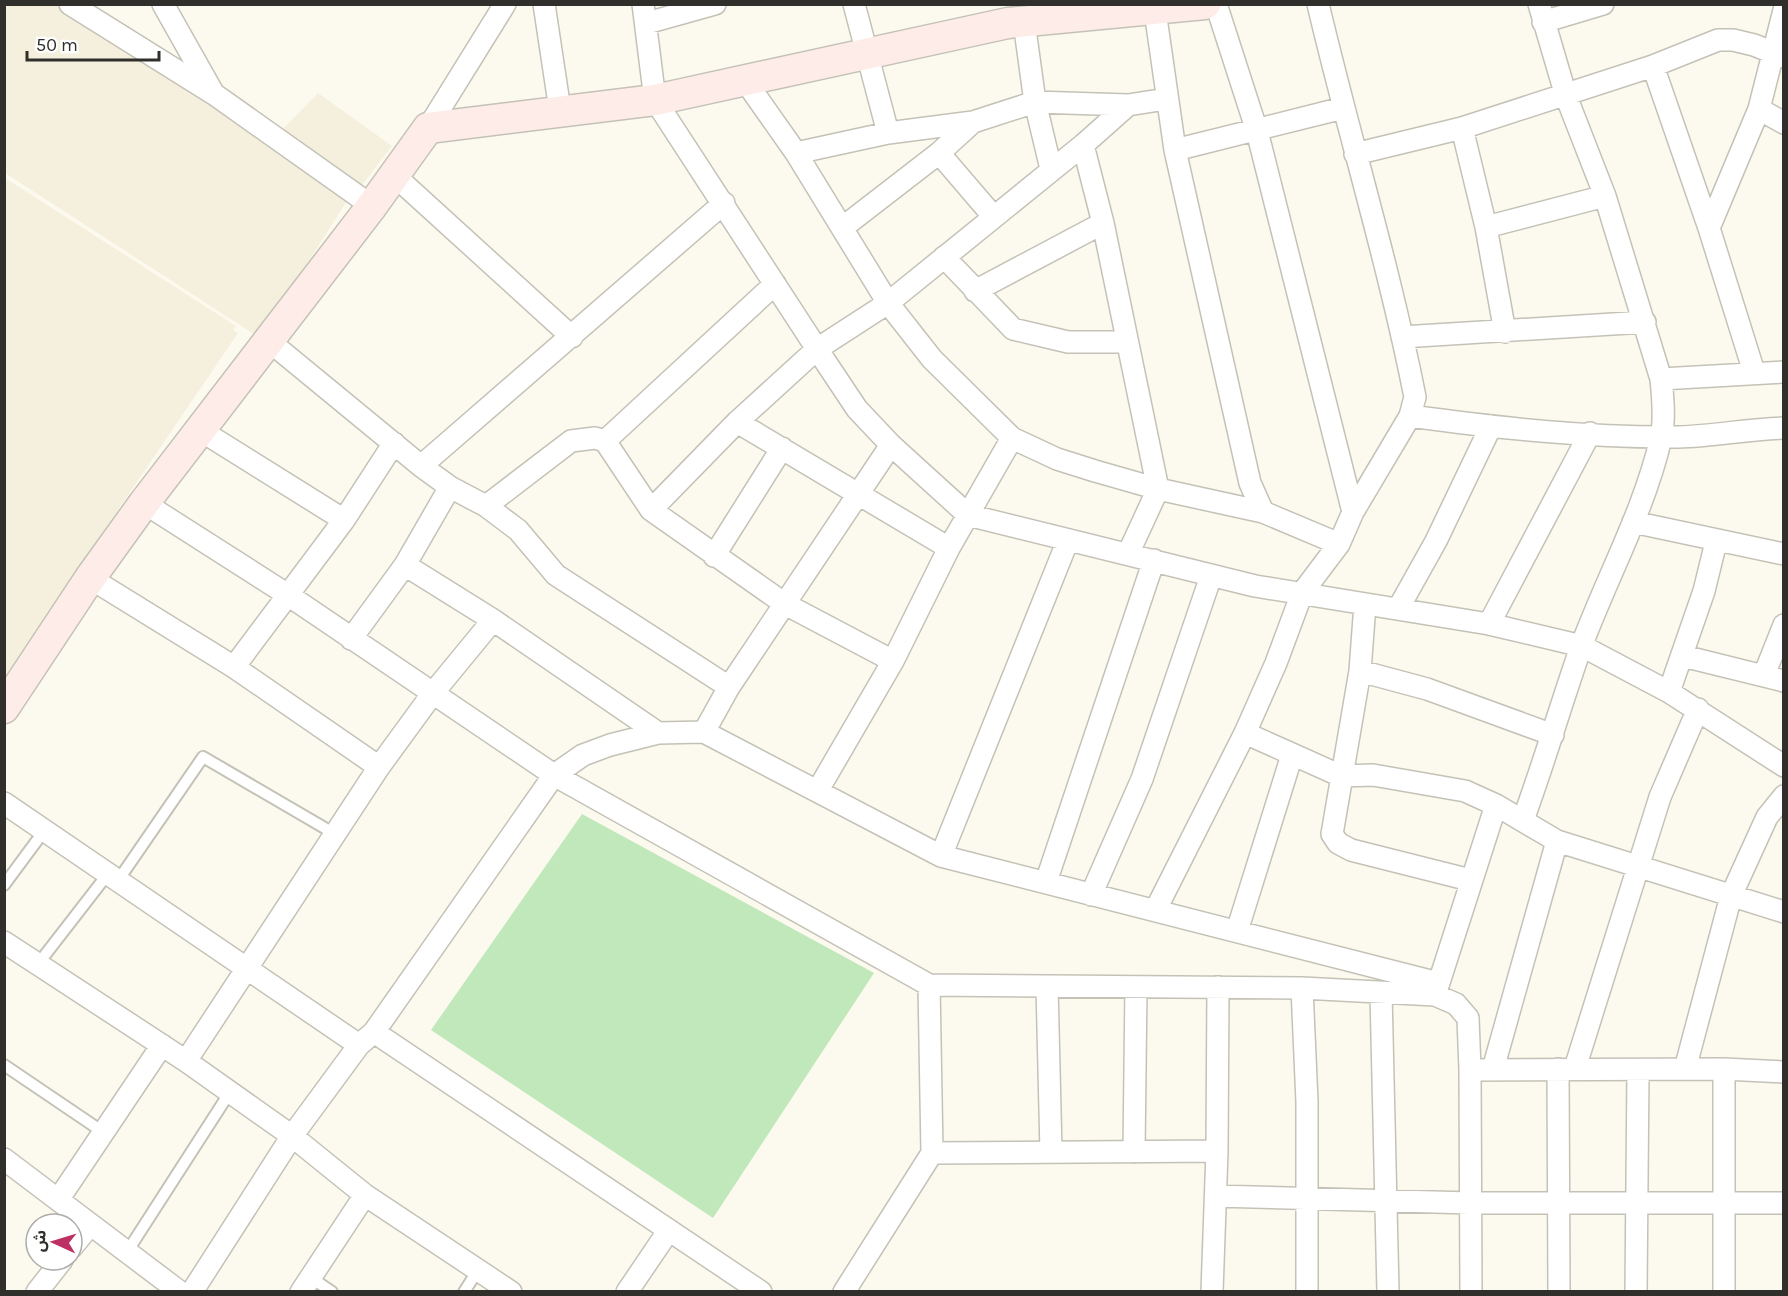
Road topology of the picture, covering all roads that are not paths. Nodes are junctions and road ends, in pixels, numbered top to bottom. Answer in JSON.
{"nodes":[{"id":1,"x":70,"y":4,"type":"edge"},
{"id":2,"x":163,"y":4,"type":"edge"},
{"id":3,"x":505,"y":4,"type":"edge"},
{"id":4,"x":544,"y":4,"type":"edge"},
{"id":5,"x":716,"y":4,"type":"edge"},
{"id":6,"x":854,"y":4,"type":"edge"},
{"id":7,"x":1318,"y":4,"type":"edge"},
{"id":8,"x":1603,"y":4,"type":"edge"},
{"id":9,"x":1204,"y":5,"type":"edge"},
{"id":10,"x":1125,"y":9,"type":"edge"},
{"id":11,"x":1784,"y":10,"type":"edge"},
{"id":12,"x":1155,"y":11,"type":"junction"},
{"id":13,"x":1541,"y":13,"type":"edge"},
{"id":14,"x":645,"y":14,"type":"edge"},
{"id":15,"x":1012,"y":17,"type":"edge"},
{"id":16,"x":1778,"y":54,"type":"edge"},
{"id":17,"x":867,"y":55,"type":"junction"},
{"id":18,"x":1653,"y":66,"type":"junction"},
{"id":19,"x":746,"y":82,"type":"junction"},
{"id":20,"x":214,"y":94,"type":"junction"},
{"id":21,"x":1566,"y":96,"type":"junction"},
{"id":22,"x":1166,"y":99,"type":"junction"},
{"id":23,"x":654,"y":100,"type":"junction"},
{"id":24,"x":1035,"y":102,"type":"junction"},
{"id":25,"x":1128,"y":105,"type":"junction"},
{"id":26,"x":1342,"y":108,"type":"junction"},
{"id":27,"x":1759,"y":109,"type":"junction"},
{"id":28,"x":560,"y":110,"type":"junction"},
{"id":29,"x":974,"y":122,"type":"junction"},
{"id":30,"x":1784,"y":123,"type":"edge"},
{"id":31,"x":428,"y":128,"type":"junction"},
{"id":32,"x":1462,"y":128,"type":"junction"},
{"id":33,"x":1257,"y":131,"type":"junction"},
{"id":34,"x":888,"y":133,"type":"junction"},
{"id":35,"x":1083,"y":145,"type":"junction"},
{"id":36,"x":1175,"y":150,"type":"junction"},
{"id":37,"x":796,"y":153,"type":"junction"},
{"id":38,"x":939,"y":153,"type":"junction"},
{"id":39,"x":1354,"y":154,"type":"junction"},
{"id":40,"x":1051,"y":169,"type":"junction"},
{"id":41,"x":395,"y":176,"type":"junction"},
{"id":42,"x":1605,"y":196,"type":"junction"},
{"id":43,"x":724,"y":203,"type":"junction"},
{"id":44,"x":372,"y":206,"type":"junction"},
{"id":45,"x":993,"y":216,"type":"junction"},
{"id":46,"x":1102,"y":223,"type":"junction"},
{"id":47,"x":1486,"y":227,"type":"junction"},
{"id":48,"x":842,"y":228,"type":"junction"},
{"id":49,"x":1709,"y":228,"type":"junction"},
{"id":50,"x":944,"y":257,"type":"junction"},
{"id":51,"x":775,"y":284,"type":"junction"},
{"id":52,"x":975,"y":291,"type":"junction"},
{"id":53,"x":888,"y":303,"type":"junction"},
{"id":54,"x":1645,"y":322,"type":"junction"},
{"id":55,"x":1505,"y":332,"type":"junction"},
{"id":56,"x":572,"y":337,"type":"junction"},
{"id":57,"x":1402,"y":338,"type":"junction"},
{"id":58,"x":269,"y":341,"type":"junction"},
{"id":59,"x":1127,"y":342,"type":"junction"},
{"id":60,"x":817,"y":349,"type":"junction"},
{"id":61,"x":1754,"y":372,"type":"junction"},
{"id":62,"x":1784,"y":372,"type":"edge"},
{"id":63,"x":1661,"y":379,"type":"junction"},
{"id":64,"x":1410,"y":416,"type":"junction"},
{"id":65,"x":737,"y":422,"type":"junction"},
{"id":66,"x":1491,"y":426,"type":"junction"},
{"id":67,"x":1784,"y":428,"type":"edge"},
{"id":68,"x":200,"y":430,"type":"junction"},
{"id":69,"x":1590,"y":433,"type":"junction"},
{"id":70,"x":1661,"y":437,"type":"junction"},
{"id":71,"x":1012,"y":438,"type":"junction"},
{"id":72,"x":605,"y":441,"type":"junction"},
{"id":73,"x":394,"y":443,"type":"junction"},
{"id":74,"x":891,"y":445,"type":"junction"},
{"id":75,"x":782,"y":448,"type":"junction"},
{"id":76,"x":421,"y":466,"type":"junction"},
{"id":77,"x":450,"y":487,"type":"junction"},
{"id":78,"x":1158,"y":489,"type":"junction"},
{"id":79,"x":857,"y":493,"type":"junction"},
{"id":80,"x":144,"y":503,"type":"junction"},
{"id":81,"x":486,"y":506,"type":"junction"},
{"id":82,"x":651,"y":510,"type":"junction"},
{"id":83,"x":1263,"y":512,"type":"junction"},
{"id":84,"x":1353,"y":512,"type":"junction"},
{"id":85,"x":968,"y":515,"type":"junction"},
{"id":86,"x":344,"y":520,"type":"junction"},
{"id":87,"x":1633,"y":522,"type":"junction"},
{"id":88,"x":1068,"y":540,"type":"junction"},
{"id":89,"x":1716,"y":542,"type":"junction"},
{"id":90,"x":1339,"y":544,"type":"junction"},
{"id":91,"x":949,"y":548,"type":"junction"},
{"id":92,"x":1128,"y":554,"type":"junction"},
{"id":93,"x":1784,"y":554,"type":"edge"},
{"id":94,"x":714,"y":556,"type":"junction"},
{"id":95,"x":1154,"y":560,"type":"junction"},
{"id":96,"x":405,"y":565,"type":"junction"},
{"id":97,"x":1211,"y":576,"type":"junction"},
{"id":98,"x":90,"y":578,"type":"junction"},
{"id":99,"x":1302,"y":594,"type":"junction"},
{"id":100,"x":288,"y":596,"type":"junction"},
{"id":101,"x":785,"y":604,"type":"junction"},
{"id":102,"x":1365,"y":604,"type":"junction"},
{"id":103,"x":1398,"y":609,"type":"junction"},
{"id":104,"x":493,"y":620,"type":"junction"},
{"id":105,"x":1489,"y":624,"type":"junction"},
{"id":106,"x":1784,"y":625,"type":"edge"},
{"id":107,"x":351,"y":639,"type":"junction"},
{"id":108,"x":1582,"y":646,"type":"junction"},
{"id":109,"x":1683,"y":656,"type":"junction"},
{"id":110,"x":893,"y":661,"type":"junction"},
{"id":111,"x":234,"y":667,"type":"junction"},
{"id":112,"x":1360,"y":671,"type":"junction"},
{"id":113,"x":1774,"y":678,"type":"edge"},
{"id":114,"x":729,"y":687,"type":"junction"},
{"id":115,"x":1669,"y":692,"type":"junction"},
{"id":116,"x":433,"y":693,"type":"junction"},
{"id":117,"x":4,"y":708,"type":"edge"},
{"id":118,"x":1698,"y":709,"type":"junction"},
{"id":119,"x":704,"y":732,"type":"junction"},
{"id":120,"x":658,"y":733,"type":"junction"},
{"id":121,"x":1245,"y":733,"type":"junction"},
{"id":122,"x":1553,"y":735,"type":"junction"},
{"id":123,"x":1292,"y":754,"type":"junction"},
{"id":124,"x":1784,"y":766,"type":"edge"},
{"id":125,"x":378,"y":767,"type":"junction"},
{"id":126,"x":554,"y":775,"type":"junction"},
{"id":127,"x":1341,"y":776,"type":"junction"},
{"id":128,"x":818,"y":790,"type":"junction"},
{"id":129,"x":1784,"y":796,"type":"edge"},
{"id":130,"x":4,"y":803,"type":"edge"},
{"id":131,"x":1496,"y":805,"type":"junction"},
{"id":132,"x":1523,"y":820,"type":"junction"},
{"id":133,"x":44,"y":831,"type":"junction"},
{"id":134,"x":335,"y":834,"type":"junction"},
{"id":135,"x":1557,"y":841,"type":"junction"},
{"id":136,"x":941,"y":856,"type":"junction"},
{"id":137,"x":1638,"y":866,"type":"junction"},
{"id":138,"x":112,"y":879,"type":"junction"},
{"id":139,"x":1470,"y":880,"type":"junction"},
{"id":140,"x":1046,"y":882,"type":"junction"},
{"id":141,"x":4,"y":885,"type":"edge"},
{"id":142,"x":1091,"y":895,"type":"junction"},
{"id":143,"x":1731,"y":896,"type":"junction"},
{"id":144,"x":1156,"y":909,"type":"junction"},
{"id":145,"x":1784,"y":912,"type":"edge"},
{"id":146,"x":1237,"y":931,"type":"junction"},
{"id":147,"x":4,"y":942,"type":"edge"},
{"id":148,"x":38,"y":964,"type":"junction"},
{"id":149,"x":246,"y":970,"type":"junction"},
{"id":150,"x":929,"y":985,"type":"junction"},
{"id":151,"x":1047,"y":986,"type":"junction"},
{"id":152,"x":1136,"y":987,"type":"junction"},
{"id":153,"x":1218,"y":987,"type":"junction"},
{"id":154,"x":1302,"y":988,"type":"junction"},
{"id":155,"x":1437,"y":989,"type":"junction"},
{"id":156,"x":1381,"y":993,"type":"junction"},
{"id":157,"x":366,"y":1038,"type":"junction"},
{"id":158,"x":162,"y":1045,"type":"junction"},
{"id":159,"x":186,"y":1061,"type":"junction"},
{"id":160,"x":4,"y":1065,"type":"edge"},
{"id":161,"x":1493,"y":1069,"type":"junction"},
{"id":162,"x":1567,"y":1069,"type":"junction"},
{"id":163,"x":1685,"y":1069,"type":"junction"},
{"id":164,"x":1724,"y":1069,"type":"junction"},
{"id":165,"x":1470,"y":1070,"type":"junction"},
{"id":166,"x":1638,"y":1071,"type":"junction"},
{"id":167,"x":1784,"y":1072,"type":"edge"},
{"id":168,"x":230,"y":1092,"type":"junction"},
{"id":169,"x":104,"y":1132,"type":"junction"},
{"id":170,"x":292,"y":1136,"type":"junction"},
{"id":171,"x":1217,"y":1151,"type":"junction"},
{"id":172,"x":1051,"y":1152,"type":"junction"},
{"id":173,"x":1134,"y":1152,"type":"junction"},
{"id":174,"x":932,"y":1153,"type":"junction"},
{"id":175,"x":4,"y":1159,"type":"edge"},
{"id":176,"x":365,"y":1195,"type":"junction"},
{"id":177,"x":1216,"y":1196,"type":"junction"},
{"id":178,"x":1306,"y":1197,"type":"junction"},
{"id":179,"x":58,"y":1200,"type":"junction"},
{"id":180,"x":1387,"y":1200,"type":"junction"},
{"id":181,"x":1635,"y":1201,"type":"junction"},
{"id":182,"x":1560,"y":1202,"type":"junction"},
{"id":183,"x":1470,"y":1203,"type":"junction"},
{"id":184,"x":1784,"y":1203,"type":"edge"},
{"id":185,"x":1724,"y":1204,"type":"junction"},
{"id":186,"x":90,"y":1225,"type":"junction"},
{"id":187,"x":669,"y":1230,"type":"junction"},
{"id":188,"x":84,"y":1232,"type":"edge"},
{"id":189,"x":127,"y":1252,"type":"junction"},
{"id":190,"x":478,"y":1270,"type":"junction"},
{"id":191,"x":53,"y":1272,"type":"edge"},
{"id":192,"x":306,"y":1284,"type":"edge"},
{"id":193,"x":749,"y":1288,"type":"edge"},
{"id":194,"x":37,"y":1292,"type":"edge"},
{"id":195,"x":180,"y":1292,"type":"edge"},
{"id":196,"x":192,"y":1292,"type":"edge"},
{"id":197,"x":332,"y":1292,"type":"edge"},
{"id":198,"x":464,"y":1292,"type":"edge"},
{"id":199,"x":511,"y":1292,"type":"edge"},
{"id":200,"x":627,"y":1292,"type":"edge"},
{"id":201,"x":844,"y":1292,"type":"edge"},
{"id":202,"x":1212,"y":1292,"type":"edge"},
{"id":203,"x":1307,"y":1292,"type":"edge"},
{"id":204,"x":1388,"y":1292,"type":"edge"},
{"id":205,"x":1471,"y":1292,"type":"edge"},
{"id":206,"x":1559,"y":1292,"type":"edge"},
{"id":207,"x":1636,"y":1292,"type":"edge"},
{"id":208,"x":1724,"y":1292,"type":"edge"}],
"edges":[{"from":1,"to":20,"type":"street"},
{"from":2,"to":20,"type":"street"},
{"from":3,"to":31,"type":"street"},
{"from":4,"to":28,"type":"street"},
{"from":5,"to":14,"type":"street"},
{"from":6,"to":17,"type":"street"},
{"from":7,"to":26,"type":"street"},
{"from":8,"to":13,"type":"street"},
{"from":9,"to":12,"type":"main road"},
{"from":9,"to":33,"type":"street"},
{"from":10,"to":12,"type":"main road"},
{"from":10,"to":15,"type":"main road"},
{"from":11,"to":16,"type":"street"},
{"from":12,"to":22,"type":"street"},
{"from":13,"to":21,"type":"street"},
{"from":14,"to":23,"type":"street"},
{"from":15,"to":17,"type":"main road"},
{"from":15,"to":24,"type":"street"},
{"from":16,"to":18,"type":"street"},
{"from":16,"to":27,"type":"street"},
{"from":17,"to":19,"type":"main road"},
{"from":17,"to":34,"type":"street"},
{"from":18,"to":21,"type":"street"},
{"from":18,"to":49,"type":"street"},
{"from":19,"to":23,"type":"main road"},
{"from":19,"to":37,"type":"street"},
{"from":20,"to":44,"type":"street"},
{"from":21,"to":32,"type":"street"},
{"from":21,"to":42,"type":"street"},
{"from":22,"to":25,"type":"street"},
{"from":22,"to":36,"type":"street"},
{"from":23,"to":28,"type":"main road"},
{"from":23,"to":43,"type":"street"},
{"from":24,"to":25,"type":"street"},
{"from":24,"to":29,"type":"street"},
{"from":24,"to":40,"type":"street"},
{"from":25,"to":35,"type":"street"},
{"from":26,"to":33,"type":"street"},
{"from":26,"to":39,"type":"street"},
{"from":27,"to":30,"type":"street"},
{"from":27,"to":49,"type":"street"},
{"from":28,"to":31,"type":"main road"},
{"from":29,"to":34,"type":"street"},
{"from":29,"to":38,"type":"street"},
{"from":31,"to":41,"type":"main road"},
{"from":32,"to":39,"type":"street"},
{"from":32,"to":47,"type":"street"},
{"from":33,"to":36,"type":"street"},
{"from":33,"to":84,"type":"street"},
{"from":34,"to":37,"type":"street"},
{"from":35,"to":40,"type":"street"},
{"from":35,"to":46,"type":"street"},
{"from":36,"to":83,"type":"street"},
{"from":37,"to":48,"type":"street"},
{"from":38,"to":45,"type":"street"},
{"from":38,"to":48,"type":"street"},
{"from":39,"to":57,"type":"street"},
{"from":40,"to":45,"type":"street"},
{"from":41,"to":44,"type":"main road"},
{"from":41,"to":56,"type":"street"},
{"from":42,"to":47,"type":"street"},
{"from":42,"to":54,"type":"street"},
{"from":43,"to":51,"type":"street"},
{"from":43,"to":56,"type":"street"},
{"from":44,"to":58,"type":"main road"},
{"from":45,"to":50,"type":"street"},
{"from":46,"to":52,"type":"street"},
{"from":46,"to":59,"type":"street"},
{"from":47,"to":55,"type":"street"},
{"from":48,"to":53,"type":"street"},
{"from":49,"to":61,"type":"street"},
{"from":50,"to":52,"type":"street"},
{"from":50,"to":53,"type":"street"},
{"from":51,"to":60,"type":"street"},
{"from":51,"to":72,"type":"street"},
{"from":52,"to":59,"type":"street"},
{"from":53,"to":60,"type":"street"},
{"from":53,"to":71,"type":"street"},
{"from":54,"to":55,"type":"street"},
{"from":54,"to":63,"type":"street"},
{"from":55,"to":57,"type":"street"},
{"from":56,"to":76,"type":"street"},
{"from":57,"to":64,"type":"street"},
{"from":58,"to":68,"type":"main road"},
{"from":58,"to":73,"type":"street"},
{"from":59,"to":78,"type":"street"},
{"from":60,"to":65,"type":"street"},
{"from":60,"to":74,"type":"street"},
{"from":61,"to":62,"type":"street"},
{"from":61,"to":63,"type":"street"},
{"from":63,"to":70,"type":"street"},
{"from":64,"to":66,"type":"street"},
{"from":64,"to":84,"type":"street"},
{"from":65,"to":75,"type":"street"},
{"from":65,"to":82,"type":"street"},
{"from":66,"to":69,"type":"street"},
{"from":66,"to":103,"type":"street"},
{"from":67,"to":70,"type":"street"},
{"from":68,"to":80,"type":"main road"},
{"from":68,"to":86,"type":"street"},
{"from":69,"to":70,"type":"street"},
{"from":69,"to":105,"type":"street"},
{"from":70,"to":87,"type":"street"},
{"from":71,"to":78,"type":"street"},
{"from":71,"to":85,"type":"street"},
{"from":72,"to":81,"type":"street"},
{"from":72,"to":82,"type":"street"},
{"from":73,"to":76,"type":"street"},
{"from":73,"to":86,"type":"street"},
{"from":74,"to":79,"type":"street"},
{"from":74,"to":85,"type":"street"},
{"from":75,"to":79,"type":"street"},
{"from":75,"to":94,"type":"street"},
{"from":76,"to":77,"type":"street"},
{"from":77,"to":81,"type":"street"},
{"from":77,"to":96,"type":"street"},
{"from":78,"to":83,"type":"street"},
{"from":78,"to":92,"type":"street"},
{"from":79,"to":91,"type":"street"},
{"from":79,"to":101,"type":"street"},
{"from":80,"to":98,"type":"main road"},
{"from":80,"to":100,"type":"street"},
{"from":81,"to":114,"type":"street"},
{"from":82,"to":94,"type":"street"},
{"from":83,"to":90,"type":"street"},
{"from":84,"to":90,"type":"street"},
{"from":85,"to":88,"type":"street"},
{"from":85,"to":91,"type":"street"},
{"from":86,"to":100,"type":"street"},
{"from":87,"to":89,"type":"street"},
{"from":87,"to":108,"type":"street"},
{"from":88,"to":92,"type":"street"},
{"from":88,"to":136,"type":"street"},
{"from":89,"to":93,"type":"street"},
{"from":89,"to":109,"type":"street"},
{"from":90,"to":99,"type":"street"},
{"from":91,"to":110,"type":"street"},
{"from":92,"to":95,"type":"street"},
{"from":94,"to":101,"type":"street"},
{"from":95,"to":97,"type":"street"},
{"from":95,"to":140,"type":"street"},
{"from":96,"to":104,"type":"street"},
{"from":96,"to":107,"type":"street"},
{"from":97,"to":99,"type":"street"},
{"from":97,"to":142,"type":"street"},
{"from":98,"to":111,"type":"street"},
{"from":98,"to":117,"type":"main road"},
{"from":99,"to":102,"type":"street"},
{"from":99,"to":121,"type":"street"},
{"from":100,"to":107,"type":"street"},
{"from":100,"to":111,"type":"street"},
{"from":101,"to":110,"type":"street"},
{"from":101,"to":114,"type":"street"},
{"from":102,"to":103,"type":"street"},
{"from":102,"to":112,"type":"street"},
{"from":103,"to":105,"type":"street"},
{"from":104,"to":116,"type":"street"},
{"from":104,"to":120,"type":"street"},
{"from":105,"to":108,"type":"street"},
{"from":106,"to":113,"type":"street"},
{"from":107,"to":116,"type":"street"},
{"from":108,"to":115,"type":"street"},
{"from":108,"to":122,"type":"street"},
{"from":109,"to":113,"type":"street"},
{"from":109,"to":115,"type":"street"},
{"from":110,"to":128,"type":"street"},
{"from":111,"to":125,"type":"street"},
{"from":112,"to":122,"type":"street"},
{"from":112,"to":127,"type":"street"},
{"from":114,"to":119,"type":"street"},
{"from":115,"to":118,"type":"street"},
{"from":116,"to":125,"type":"street"},
{"from":116,"to":126,"type":"street"},
{"from":118,"to":124,"type":"street"},
{"from":118,"to":137,"type":"street"},
{"from":119,"to":120,"type":"street"},
{"from":119,"to":128,"type":"street"},
{"from":120,"to":126,"type":"street"},
{"from":121,"to":123,"type":"street"},
{"from":121,"to":144,"type":"street"},
{"from":122,"to":132,"type":"street"},
{"from":123,"to":127,"type":"street"},
{"from":123,"to":146,"type":"street"},
{"from":125,"to":134,"type":"street"},
{"from":126,"to":150,"type":"street"},
{"from":126,"to":157,"type":"street"},
{"from":127,"to":131,"type":"street"},
{"from":127,"to":139,"type":"street"},
{"from":128,"to":136,"type":"street"},
{"from":129,"to":143,"type":"street"},
{"from":130,"to":133,"type":"street"},
{"from":131,"to":132,"type":"street"},
{"from":131,"to":139,"type":"street"},
{"from":132,"to":135,"type":"street"},
{"from":133,"to":138,"type":"street"},
{"from":133,"to":141,"type":"lane"},
{"from":134,"to":138,"type":"lane"},
{"from":134,"to":149,"type":"street"},
{"from":135,"to":137,"type":"street"},
{"from":135,"to":161,"type":"street"},
{"from":136,"to":140,"type":"street"},
{"from":137,"to":143,"type":"street"},
{"from":137,"to":162,"type":"street"},
{"from":138,"to":148,"type":"lane"},
{"from":138,"to":149,"type":"street"},
{"from":139,"to":155,"type":"street"},
{"from":140,"to":142,"type":"street"},
{"from":142,"to":144,"type":"street"},
{"from":143,"to":145,"type":"street"},
{"from":143,"to":163,"type":"street"},
{"from":144,"to":146,"type":"street"},
{"from":146,"to":155,"type":"street"},
{"from":147,"to":148,"type":"street"},
{"from":148,"to":158,"type":"street"},
{"from":149,"to":157,"type":"street"},
{"from":149,"to":159,"type":"street"},
{"from":150,"to":151,"type":"street"},
{"from":150,"to":174,"type":"street"},
{"from":151,"to":152,"type":"street"},
{"from":151,"to":172,"type":"street"},
{"from":152,"to":153,"type":"street"},
{"from":152,"to":173,"type":"street"},
{"from":153,"to":154,"type":"street"},
{"from":153,"to":171,"type":"street"},
{"from":154,"to":156,"type":"street"},
{"from":154,"to":178,"type":"street"},
{"from":155,"to":156,"type":"street"},
{"from":155,"to":165,"type":"street"},
{"from":156,"to":180,"type":"street"},
{"from":157,"to":170,"type":"street"},
{"from":157,"to":187,"type":"street"},
{"from":158,"to":159,"type":"street"},
{"from":158,"to":169,"type":"street"},
{"from":159,"to":168,"type":"street"},
{"from":160,"to":169,"type":"lane"},
{"from":161,"to":162,"type":"street"},
{"from":161,"to":165,"type":"street"},
{"from":162,"to":166,"type":"street"},
{"from":162,"to":182,"type":"street"},
{"from":163,"to":164,"type":"street"},
{"from":163,"to":166,"type":"street"},
{"from":164,"to":167,"type":"street"},
{"from":164,"to":185,"type":"street"},
{"from":165,"to":183,"type":"street"},
{"from":166,"to":181,"type":"street"},
{"from":168,"to":170,"type":"street"},
{"from":168,"to":189,"type":"lane"},
{"from":169,"to":179,"type":"street"},
{"from":170,"to":176,"type":"street"},
{"from":170,"to":196,"type":"street"},
{"from":171,"to":173,"type":"street"},
{"from":171,"to":177,"type":"street"},
{"from":172,"to":173,"type":"street"},
{"from":172,"to":174,"type":"street"},
{"from":174,"to":201,"type":"street"},
{"from":175,"to":179,"type":"street"},
{"from":176,"to":190,"type":"street"},
{"from":176,"to":192,"type":"street"},
{"from":177,"to":178,"type":"street"},
{"from":177,"to":202,"type":"street"},
{"from":178,"to":180,"type":"street"},
{"from":178,"to":203,"type":"street"},
{"from":179,"to":186,"type":"street"},
{"from":180,"to":183,"type":"street"},
{"from":180,"to":204,"type":"street"},
{"from":181,"to":182,"type":"street"},
{"from":181,"to":185,"type":"street"},
{"from":181,"to":207,"type":"street"},
{"from":182,"to":183,"type":"street"},
{"from":182,"to":206,"type":"street"},
{"from":183,"to":205,"type":"street"},
{"from":184,"to":185,"type":"street"},
{"from":185,"to":208,"type":"street"},
{"from":186,"to":188,"type":"street"},
{"from":186,"to":189,"type":"street"},
{"from":187,"to":193,"type":"street"},
{"from":187,"to":200,"type":"street"},
{"from":189,"to":195,"type":"street"},
{"from":190,"to":198,"type":"lane"},
{"from":190,"to":199,"type":"street"},
{"from":191,"to":194,"type":"street"},
{"from":192,"to":197,"type":"lane"}]}
